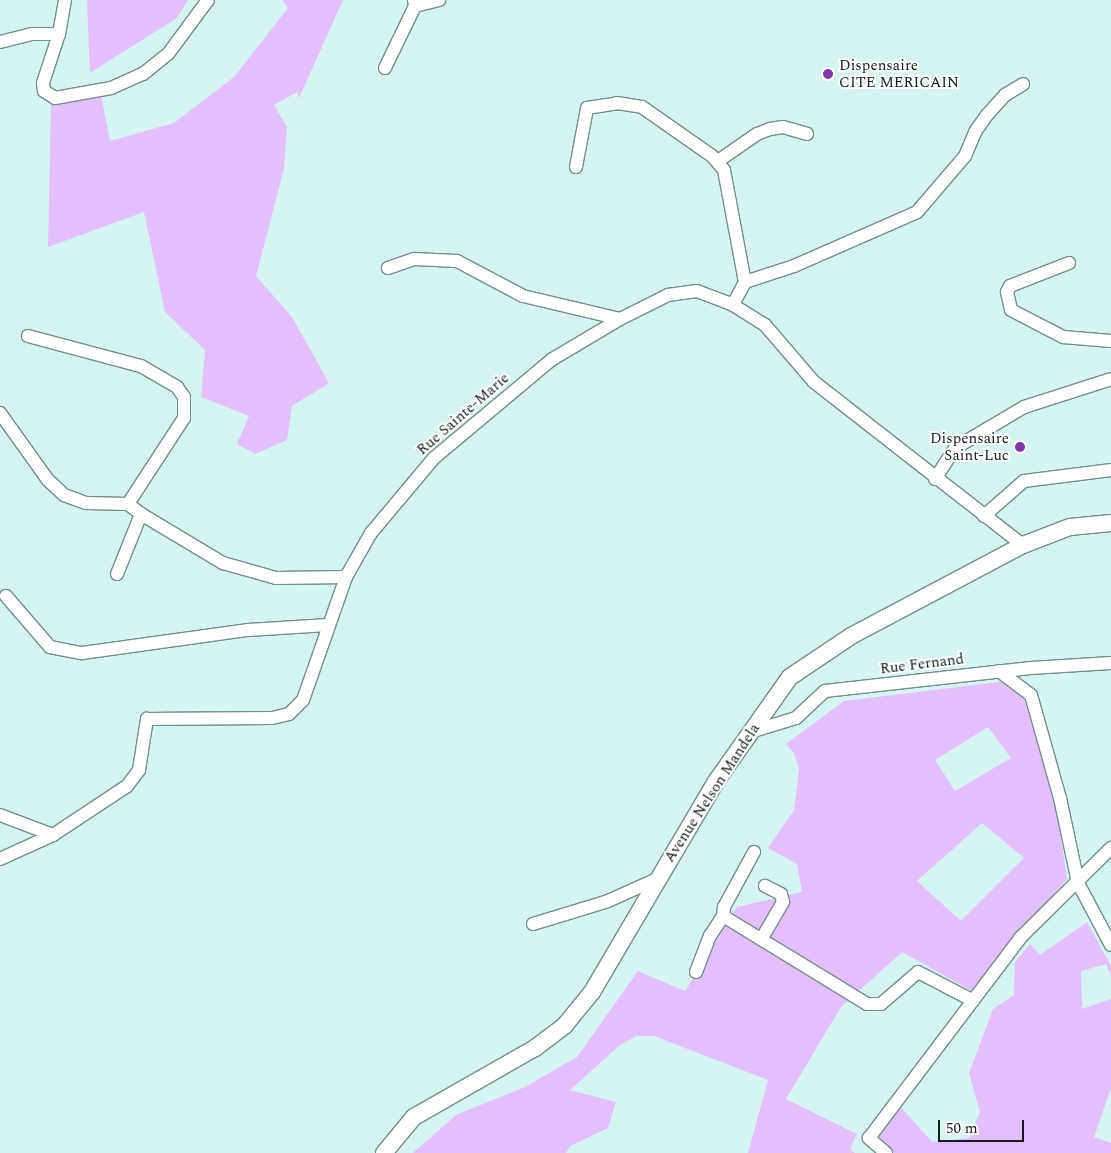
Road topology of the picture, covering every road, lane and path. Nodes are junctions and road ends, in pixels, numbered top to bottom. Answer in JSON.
{"nodes":[{"id":1,"x":65,"y":0,"type":"edge"},
{"id":2,"x":208,"y":0,"type":"edge"},
{"id":3,"x":438,"y":0,"type":"edge"},
{"id":4,"x":414,"y":3,"type":"edge"},
{"id":5,"x":58,"y":34,"type":"junction"},
{"id":6,"x":0,"y":42,"type":"edge"},
{"id":7,"x":385,"y":68,"type":"dead end"},
{"id":8,"x":1023,"y":84,"type":"dead end"},
{"id":9,"x":806,"y":134,"type":"dead end"},
{"id":10,"x":718,"y":161,"type":"junction"},
{"id":11,"x":576,"y":168,"type":"dead end"},
{"id":12,"x":1069,"y":264,"type":"dead end"},
{"id":13,"x":388,"y":268,"type":"dead end"},
{"id":14,"x":745,"y":282,"type":"junction"},
{"id":15,"x":733,"y":304,"type":"junction"},
{"id":16,"x":620,"y":319,"type":"junction"},
{"id":17,"x":28,"y":336,"type":"dead end"},
{"id":18,"x":1111,"y":341,"type":"edge"},
{"id":19,"x":1111,"y":379,"type":"edge"},
{"id":20,"x":0,"y":413,"type":"edge"},
{"id":21,"x":1111,"y":470,"type":"edge"},
{"id":22,"x":936,"y":479,"type":"junction"},
{"id":23,"x":128,"y":504,"type":"junction"},
{"id":24,"x":141,"y":514,"type":"junction"},
{"id":25,"x":984,"y":516,"type":"junction"},
{"id":26,"x":1111,"y":523,"type":"edge"},
{"id":27,"x":1023,"y":545,"type":"junction"},
{"id":28,"x":117,"y":574,"type":"dead end"},
{"id":29,"x":346,"y":577,"type":"junction"},
{"id":30,"x":6,"y":596,"type":"dead end"},
{"id":31,"x":328,"y":624,"type":"junction"},
{"id":32,"x":1111,"y":664,"type":"edge"},
{"id":33,"x":999,"y":671,"type":"junction"},
{"id":34,"x":750,"y":732,"type":"junction"},
{"id":35,"x":0,"y":815,"type":"edge"},
{"id":36,"x":53,"y":835,"type":"junction"},
{"id":37,"x":1111,"y":848,"type":"edge"},
{"id":38,"x":754,"y":852,"type":"dead end"},
{"id":39,"x":0,"y":859,"type":"edge"},
{"id":40,"x":657,"y":879,"type":"junction"},
{"id":41,"x":1078,"y":883,"type":"junction"},
{"id":42,"x":765,"y":886,"type":"dead end"},
{"id":43,"x":723,"y":916,"type":"junction"},
{"id":44,"x":533,"y":924,"type":"dead end"},
{"id":45,"x":1109,"y":937,"type":"edge"},
{"id":46,"x":762,"y":938,"type":"junction"},
{"id":47,"x":696,"y":972,"type":"dead end"},
{"id":48,"x":972,"y":1000,"type":"junction"},
{"id":49,"x":384,"y":1153,"type":"edge"},
{"id":50,"x":886,"y":1153,"type":"edge"}],
"edges":[{"from":1,"to":5,"type":"street"},
{"from":2,"to":5,"type":"street"},
{"from":3,"to":4,"type":"street"},
{"from":4,"to":7,"type":"street"},
{"from":5,"to":6,"type":"street"},
{"from":8,"to":14,"type":"street"},
{"from":9,"to":10,"type":"street"},
{"from":10,"to":11,"type":"street"},
{"from":10,"to":14,"type":"street"},
{"from":12,"to":18,"type":"street"},
{"from":13,"to":16,"type":"street"},
{"from":14,"to":15,"type":"street"},
{"from":15,"to":16,"type":"street","name":"Rue Sainte-Marie"},
{"from":15,"to":22,"type":"street","name":"Rue Sainte-Marie"},
{"from":16,"to":29,"type":"street","name":"Rue Sainte-Marie"},
{"from":17,"to":23,"type":"street"},
{"from":19,"to":22,"type":"street"},
{"from":20,"to":23,"type":"street"},
{"from":21,"to":25,"type":"street"},
{"from":22,"to":25,"type":"street","name":"Rue Sainte-Marie"},
{"from":23,"to":24,"type":"street"},
{"from":24,"to":28,"type":"street"},
{"from":24,"to":29,"type":"street"},
{"from":25,"to":27,"type":"street","name":"Rue Sainte-Marie"},
{"from":26,"to":27,"type":"street","name":"Avenue Nelson Mandela"},
{"from":27,"to":34,"type":"street","name":"Avenue Nelson Mandela"},
{"from":29,"to":31,"type":"street","name":"Rue Sainte-Marie"},
{"from":30,"to":31,"type":"street"},
{"from":31,"to":36,"type":"street","name":"Rue Sainte-Marie"},
{"from":32,"to":33,"type":"street","name":"Rue Fernand"},
{"from":33,"to":34,"type":"street","name":"Rue Fernand"},
{"from":33,"to":41,"type":"street"},
{"from":34,"to":40,"type":"street","name":"Avenue Nelson Mandela"},
{"from":35,"to":36,"type":"street"},
{"from":36,"to":39,"type":"street","name":"Rue Sainte-Marie"},
{"from":37,"to":41,"type":"street"},
{"from":38,"to":43,"type":"street"},
{"from":40,"to":44,"type":"street"},
{"from":40,"to":49,"type":"street","name":"Avenue Nelson Mandela"},
{"from":41,"to":45,"type":"street"},
{"from":41,"to":48,"type":"street"},
{"from":42,"to":46,"type":"street"},
{"from":43,"to":46,"type":"street"},
{"from":43,"to":47,"type":"street"},
{"from":46,"to":48,"type":"street"},
{"from":48,"to":50,"type":"street"}]}
